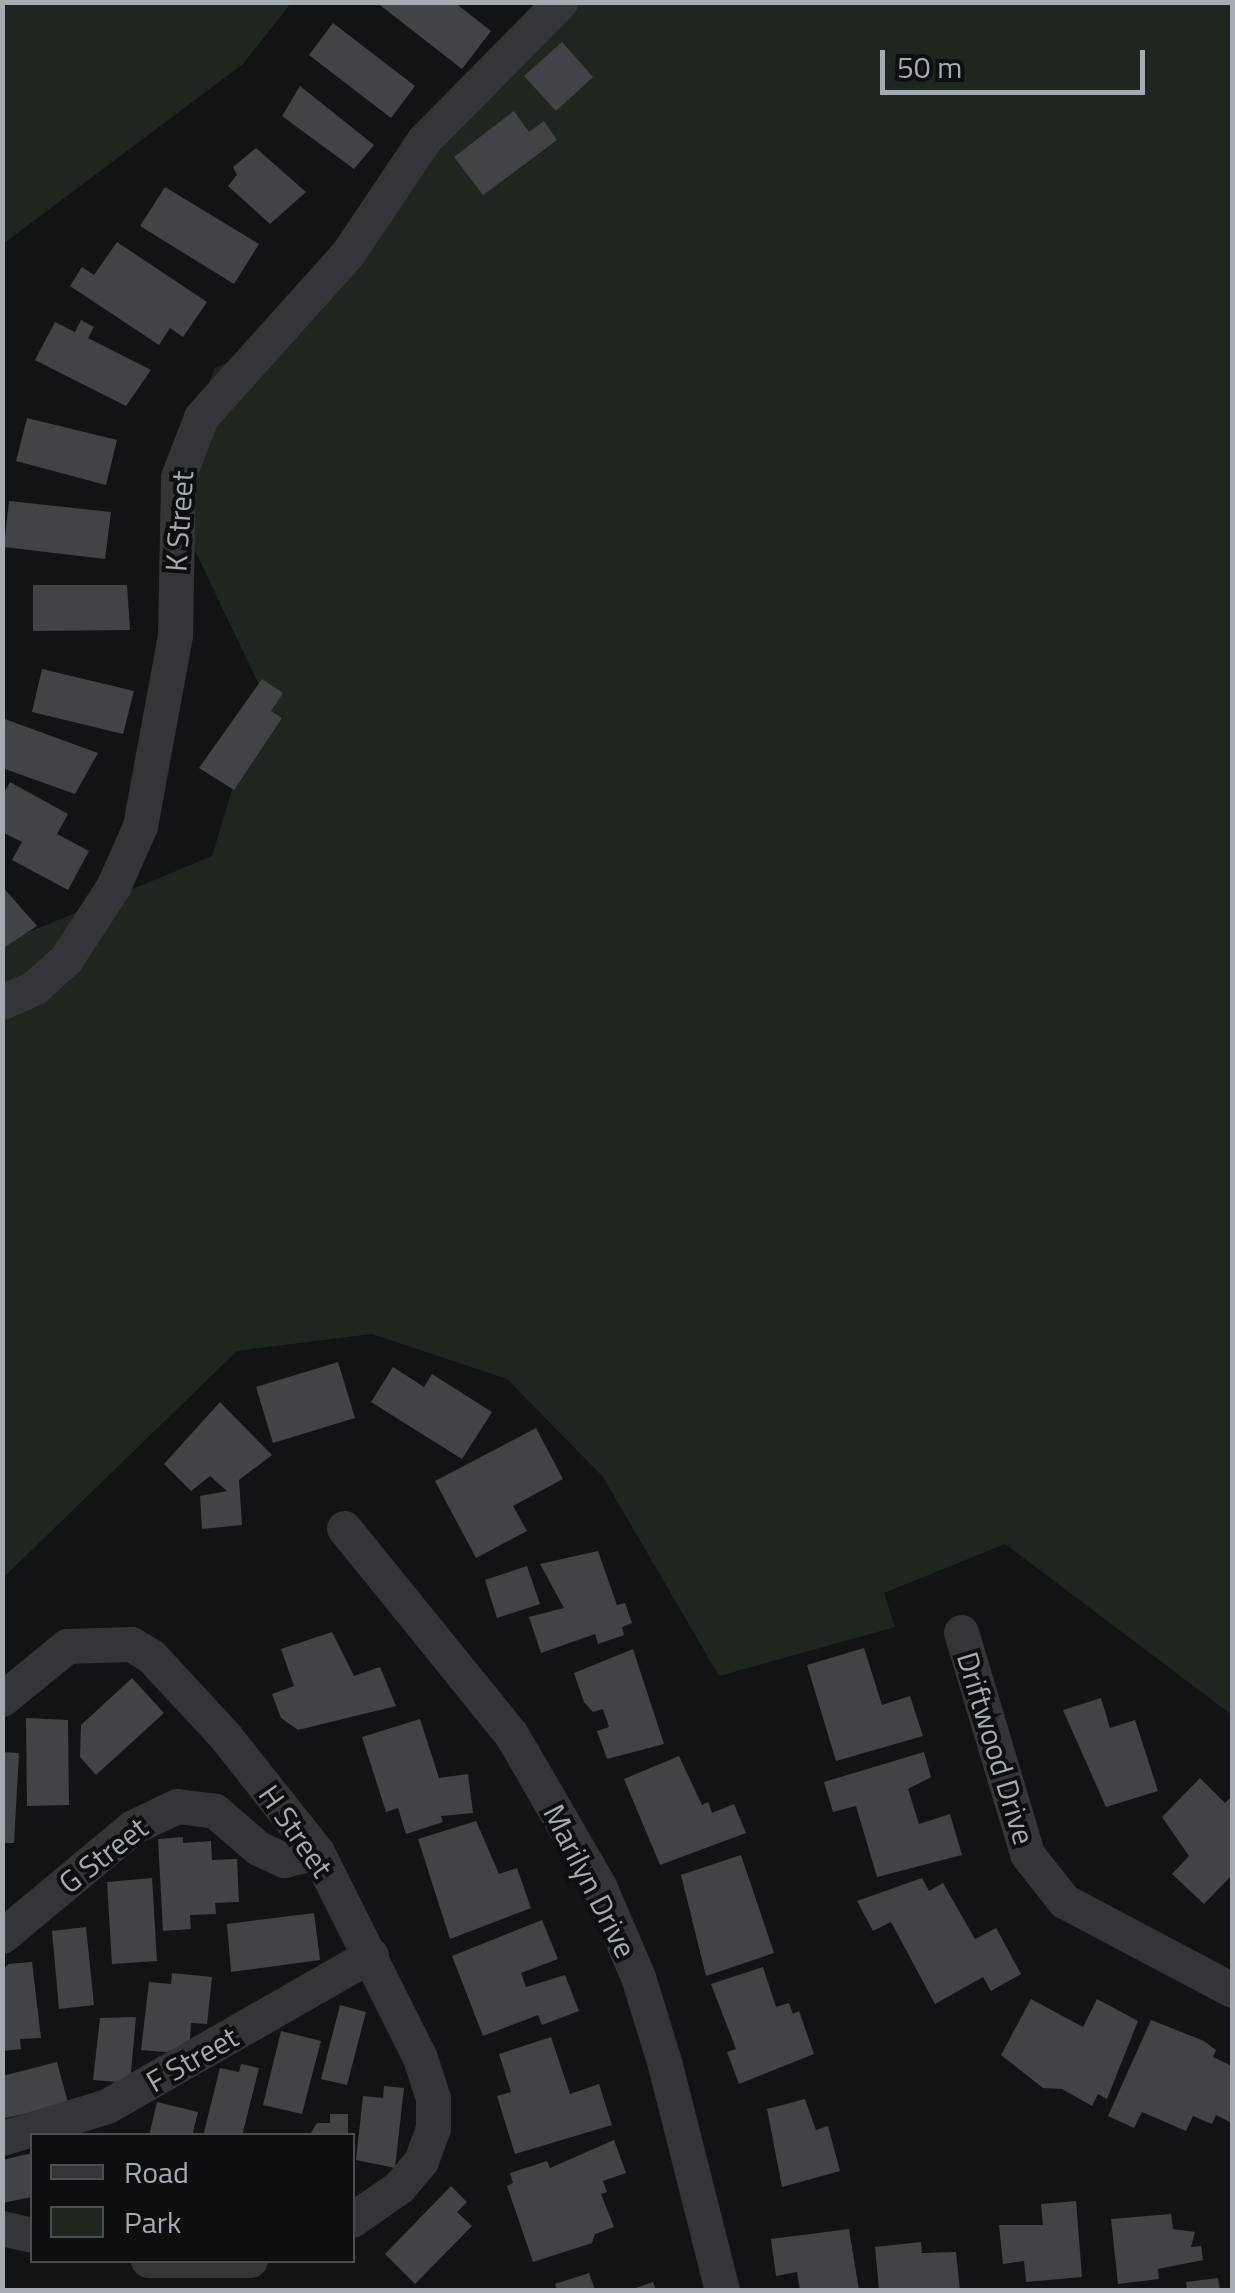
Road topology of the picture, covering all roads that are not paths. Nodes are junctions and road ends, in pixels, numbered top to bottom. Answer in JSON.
{"nodes":[{"id":1,"x":560,"y":2,"type":"edge"},
{"id":2,"x":2,"y":1002,"type":"edge"},
{"id":3,"x":344,"y":1528,"type":"dead end"},
{"id":4,"x":960,"y":1632,"type":"dead end"},
{"id":5,"x":2,"y":1699,"type":"edge"},
{"id":6,"x":317,"y":1852,"type":"junction"},
{"id":7,"x":2,"y":1936,"type":"edge"},
{"id":8,"x":370,"y":1955,"type":"junction"},
{"id":9,"x":1232,"y":1990,"type":"edge"},
{"id":10,"x":2,"y":2138,"type":"edge"},
{"id":11,"x":355,"y":2218,"type":"edge"},
{"id":12,"x":2,"y":2228,"type":"edge"},
{"id":13,"x":30,"y":2235,"type":"edge"},
{"id":14,"x":722,"y":2290,"type":"edge"}],
"edges":[{"from":1,"to":2,"type":"street","name":"K Street"},
{"from":3,"to":14,"type":"street","name":"Marilyn Drive"},
{"from":4,"to":9,"type":"street","name":"Driftwood Drive"},
{"from":5,"to":6,"type":"street","name":"H Street"},
{"from":6,"to":7,"type":"street","name":"G Street"},
{"from":6,"to":8,"type":"street","name":"H Street"},
{"from":8,"to":10,"type":"street","name":"F Street"},
{"from":8,"to":11,"type":"street","name":"H Street"},
{"from":12,"to":13,"type":"street"}]}
